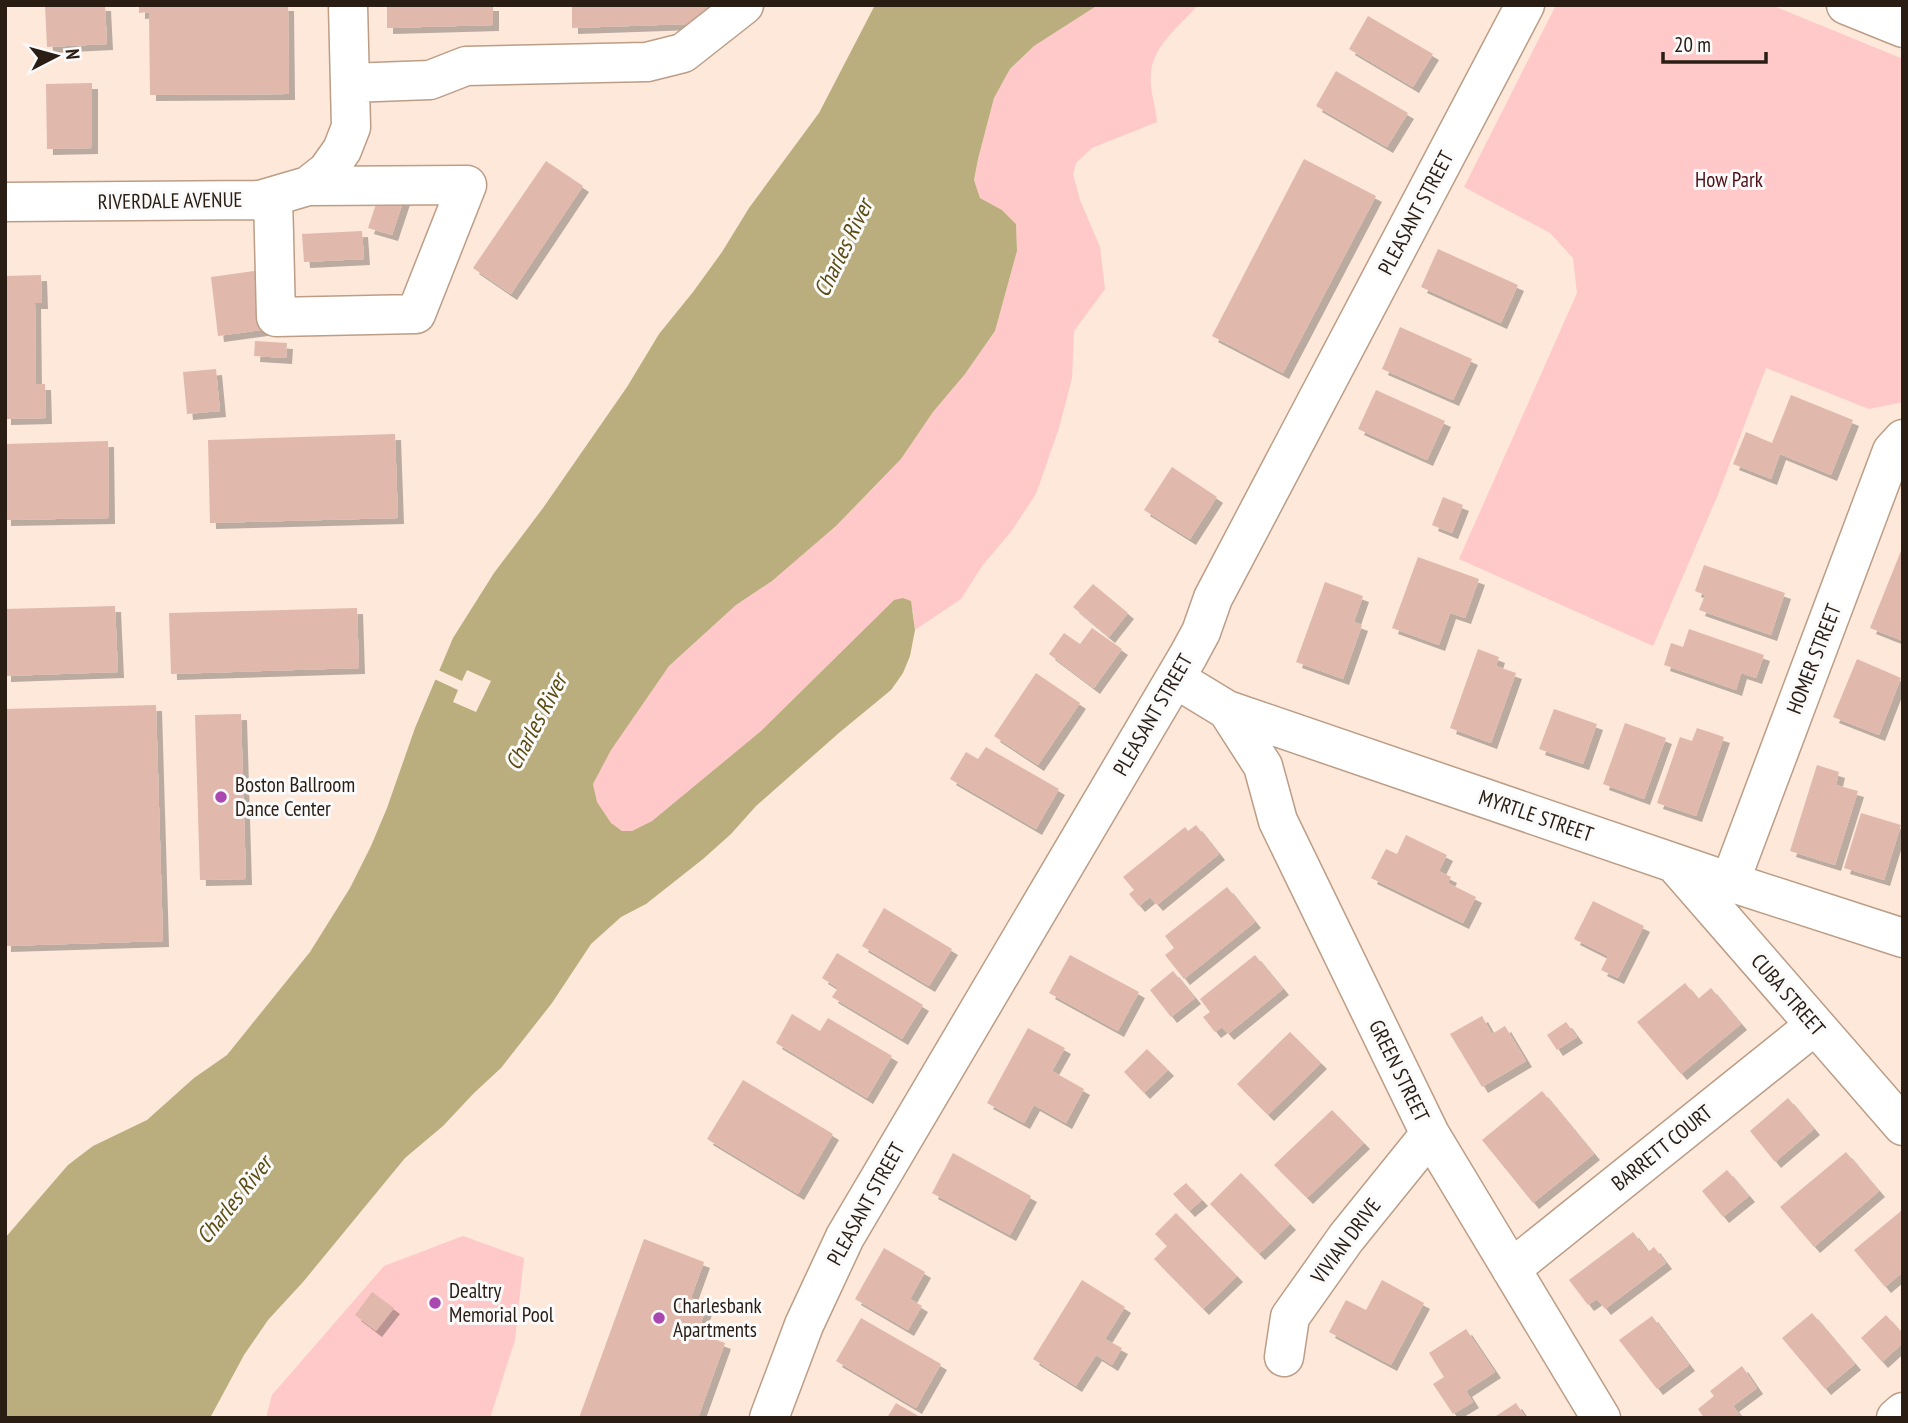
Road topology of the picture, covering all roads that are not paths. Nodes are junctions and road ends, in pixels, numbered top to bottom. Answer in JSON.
{"nodes":[{"id":1,"x":348,"y":5,"type":"edge"},
{"id":2,"x":744,"y":5,"type":"edge"},
{"id":3,"x":1525,"y":5,"type":"edge"},
{"id":4,"x":1846,"y":5,"type":"edge"},
{"id":5,"x":1903,"y":28,"type":"edge"},
{"id":6,"x":350,"y":83,"type":"junction"},
{"id":7,"x":303,"y":185,"type":"junction"},
{"id":8,"x":5,"y":202,"type":"edge"},
{"id":9,"x":1903,"y":439,"type":"edge"},
{"id":10,"x":1176,"y":678,"type":"junction"},
{"id":11,"x":1227,"y":710,"type":"junction"},
{"id":12,"x":1674,"y":863,"type":"junction"},
{"id":13,"x":1730,"y":882,"type":"junction"},
{"id":14,"x":1903,"y":938,"type":"edge"},
{"id":15,"x":1814,"y":1026,"type":"junction"},
{"id":16,"x":1903,"y":1126,"type":"edge"},
{"id":17,"x":1430,"y":1134,"type":"junction"},
{"id":18,"x":1511,"y":1269,"type":"junction"},
{"id":19,"x":1284,"y":1357,"type":"dead end"},
{"id":20,"x":1903,"y":1412,"type":"edge"},
{"id":21,"x":769,"y":1418,"type":"edge"},
{"id":22,"x":1601,"y":1418,"type":"edge"},
{"id":23,"x":1896,"y":1418,"type":"edge"}],
"edges":[{"from":1,"to":6,"type":"street"},
{"from":2,"to":6,"type":"street"},
{"from":3,"to":10,"type":"street","name":"PLEASANT STREET"},
{"from":4,"to":5,"type":"street"},
{"from":6,"to":7,"type":"street"},
{"from":7,"to":7,"type":"street","name":"RIVERDALE AVENUE"},
{"from":7,"to":8,"type":"street","name":"RIVERDALE AVENUE"},
{"from":9,"to":13,"type":"street","name":"HOMER STREET"},
{"from":10,"to":11,"type":"street","name":"MYRTLE STREET"},
{"from":10,"to":21,"type":"street","name":"PLEASANT STREET"},
{"from":11,"to":12,"type":"street","name":"MYRTLE STREET"},
{"from":11,"to":17,"type":"street","name":"GREEN STREET"},
{"from":12,"to":13,"type":"street","name":"MYRTLE STREET"},
{"from":12,"to":15,"type":"street","name":"CUBA STREET"},
{"from":13,"to":14,"type":"street","name":"MYRTLE STREET"},
{"from":15,"to":16,"type":"street","name":"CUBA STREET"},
{"from":15,"to":18,"type":"street","name":"BARRETT COURT"},
{"from":17,"to":18,"type":"street","name":"GREEN STREET"},
{"from":17,"to":19,"type":"street","name":"VIVIAN DRIVE"},
{"from":18,"to":22,"type":"street","name":"GREEN STREET"},
{"from":20,"to":23,"type":"street"}]}
